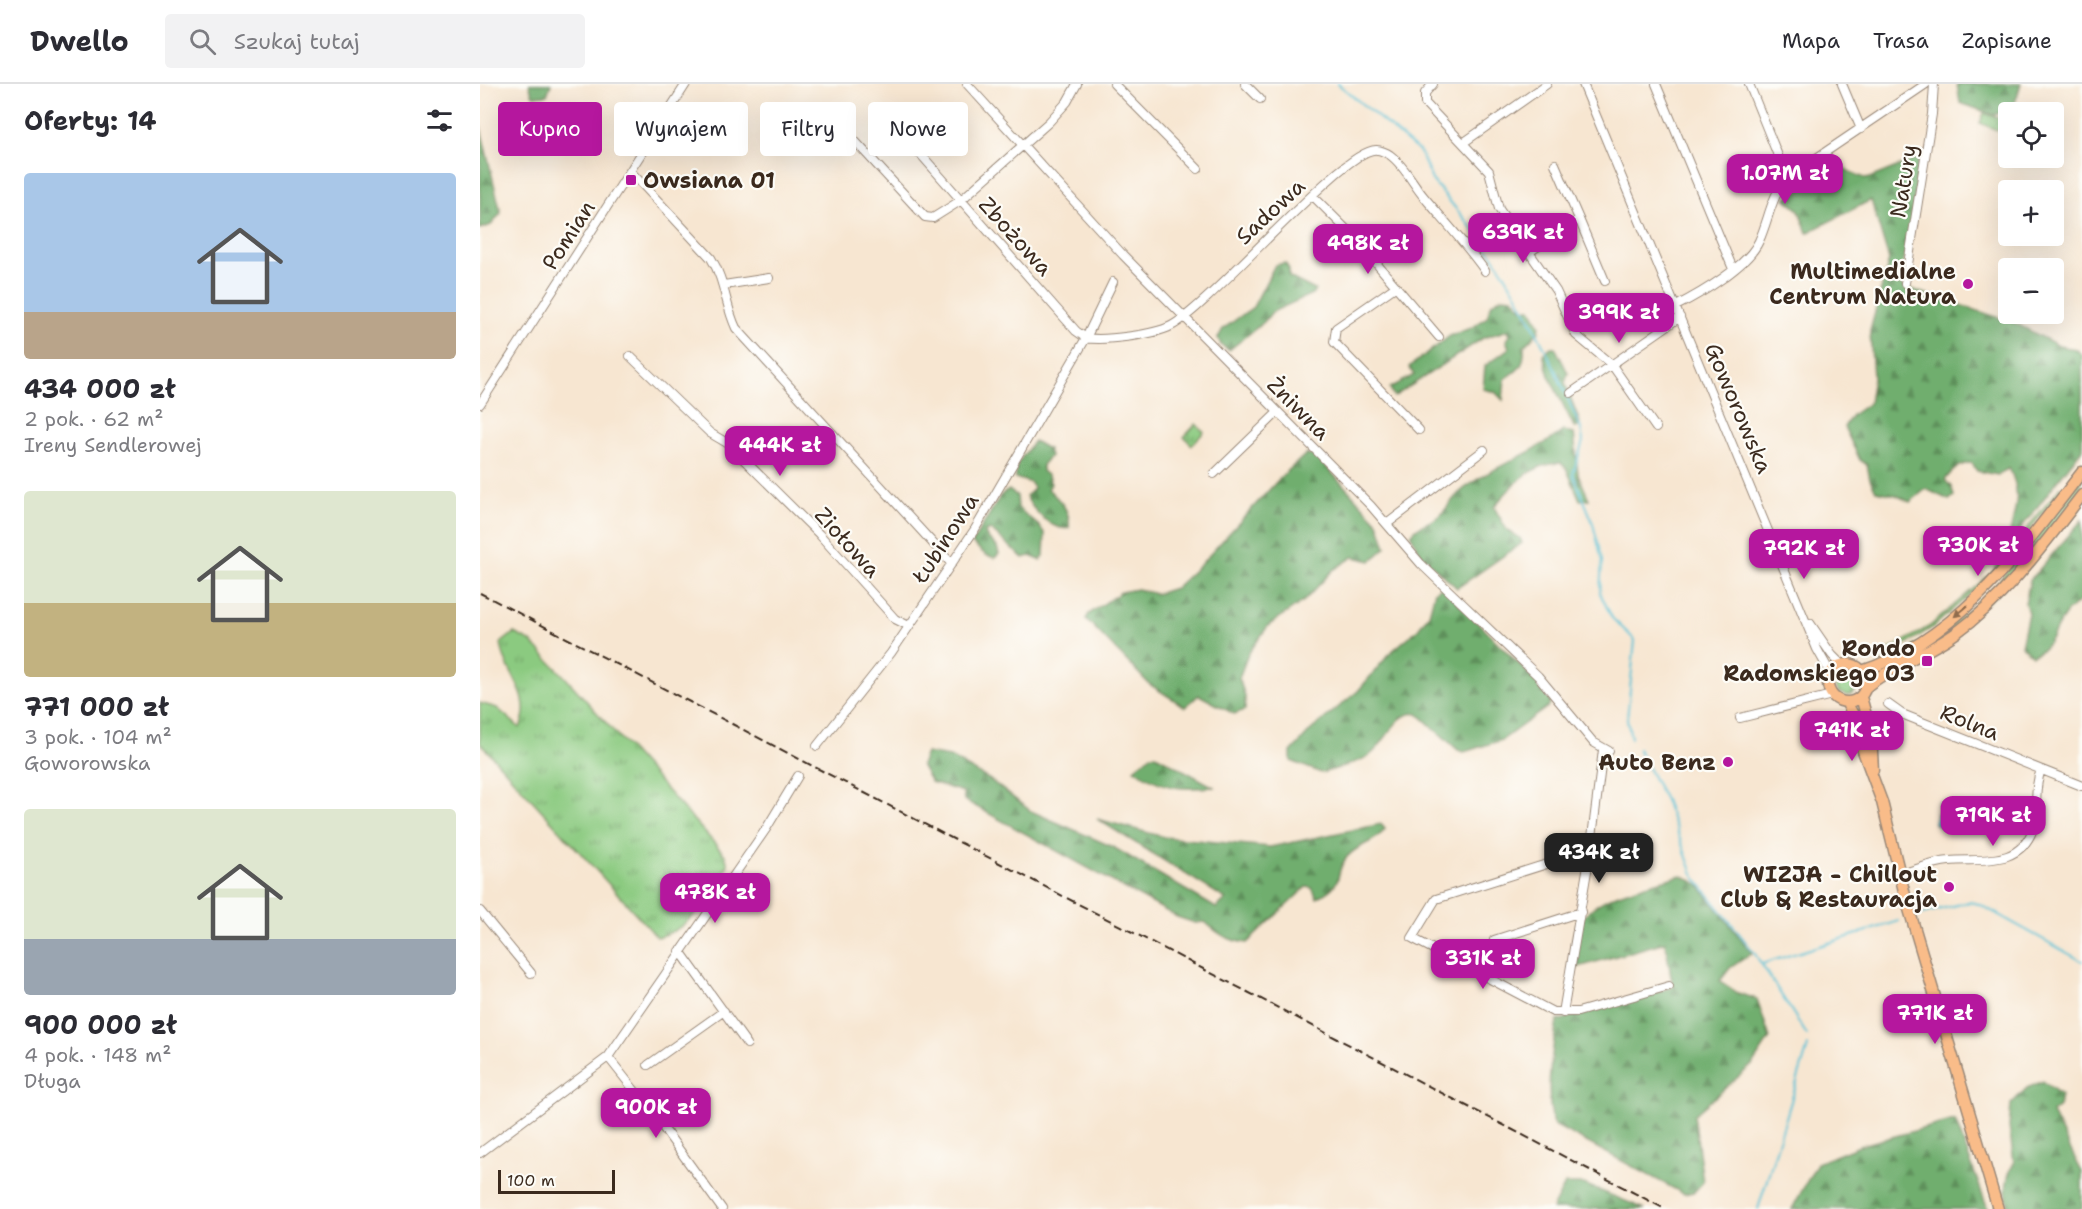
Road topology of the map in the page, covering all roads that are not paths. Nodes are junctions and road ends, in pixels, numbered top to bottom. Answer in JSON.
{"nodes":[{"id":1,"x":686,"y":84,"type":"edge"},
{"id":2,"x":967,"y":84,"type":"edge"},
{"id":3,"x":1077,"y":84,"type":"edge"},
{"id":4,"x":1114,"y":84,"type":"edge"},
{"id":5,"x":1245,"y":84,"type":"edge"},
{"id":6,"x":1433,"y":84,"type":"edge"},
{"id":7,"x":1547,"y":84,"type":"edge"},
{"id":8,"x":1582,"y":84,"type":"edge"},
{"id":9,"x":1656,"y":84,"type":"edge"},
{"id":10,"x":1749,"y":84,"type":"edge"},
{"id":11,"x":1842,"y":84,"type":"edge"},
{"id":12,"x":1926,"y":84,"type":"edge"},
{"id":13,"x":1934,"y":84,"type":"edge"},
{"id":14,"x":1260,"y":99,"type":"dead end"},
{"id":15,"x":1861,"y":129,"type":"junction"},
{"id":16,"x":856,"y":142,"type":"edge"},
{"id":17,"x":1463,"y":143,"type":"junction"},
{"id":18,"x":1022,"y":145,"type":"junction"},
{"id":19,"x":921,"y":156,"type":"edge"},
{"id":20,"x":1555,"y":164,"type":"dead end"},
{"id":21,"x":1198,"y":169,"type":"dead end"},
{"id":22,"x":630,"y":171,"type":"junction"},
{"id":23,"x":1787,"y":178,"type":"junction"},
{"id":24,"x":1313,"y":196,"type":"junction"},
{"id":25,"x":960,"y":201,"type":"junction"},
{"id":26,"x":1580,"y":219,"type":"junction"},
{"id":27,"x":1531,"y":251,"type":"junction"},
{"id":28,"x":1733,"y":269,"type":"junction"},
{"id":29,"x":1485,"y":271,"type":"dead end"},
{"id":30,"x":769,"y":279,"type":"dead end"},
{"id":31,"x":1605,"y":281,"type":"dead end"},
{"id":32,"x":1113,"y":282,"type":"dead end"},
{"id":33,"x":1905,"y":283,"type":"dead end"},
{"id":34,"x":724,"y":285,"type":"junction"},
{"id":35,"x":1395,"y":286,"type":"junction"},
{"id":36,"x":1676,"y":306,"type":"junction"},
{"id":37,"x":1183,"y":317,"type":"junction"},
{"id":38,"x":1680,"y":317,"type":"junction"},
{"id":39,"x":1439,"y":337,"type":"dead end"},
{"id":40,"x":1086,"y":338,"type":"junction"},
{"id":41,"x":630,"y":356,"type":"dead end"},
{"id":42,"x":1612,"y":365,"type":"junction"},
{"id":43,"x":1571,"y":393,"type":"dead end"},
{"id":44,"x":480,"y":404,"type":"edge"},
{"id":45,"x":1278,"y":412,"type":"junction"},
{"id":46,"x":1656,"y":428,"type":"dead end"},
{"id":47,"x":1419,"y":430,"type":"dead end"},
{"id":48,"x":1484,"y":450,"type":"dead end"},
{"id":49,"x":2082,"y":472,"type":"edge"},
{"id":50,"x":1214,"y":474,"type":"dead end"},
{"id":51,"x":2082,"y":495,"type":"edge"},
{"id":52,"x":1388,"y":523,"type":"junction"},
{"id":53,"x":951,"y":563,"type":"junction"},
{"id":54,"x":1804,"y":614,"type":"junction"},
{"id":55,"x":909,"y":626,"type":"junction"},
{"id":56,"x":1842,"y":665,"type":"junction"},
{"id":57,"x":1862,"y":671,"type":"junction"},
{"id":58,"x":1830,"y":674,"type":"junction"},
{"id":59,"x":1863,"y":692,"type":"junction"},
{"id":60,"x":1832,"y":695,"type":"junction"},
{"id":61,"x":1846,"y":702,"type":"junction"},
{"id":62,"x":1888,"y":704,"type":"dead end"},
{"id":63,"x":1740,"y":718,"type":"dead end"},
{"id":64,"x":817,"y":746,"type":"dead end"},
{"id":65,"x":2041,"y":770,"type":"junction"},
{"id":66,"x":1872,"y":771,"type":"junction"},
{"id":67,"x":798,"y":776,"type":"dead end"},
{"id":68,"x":2082,"y":786,"type":"edge"},
{"id":69,"x":1591,"y":850,"type":"junction"},
{"id":70,"x":1900,"y":874,"type":"junction"},
{"id":71,"x":480,"y":911,"type":"edge"},
{"id":72,"x":1581,"y":912,"type":"junction"},
{"id":73,"x":1494,"y":940,"type":"dead end"},
{"id":74,"x":680,"y":951,"type":"junction"},
{"id":75,"x":531,"y":974,"type":"dead end"},
{"id":76,"x":1669,"y":986,"type":"dead end"},
{"id":77,"x":724,"y":1011,"type":"junction"},
{"id":78,"x":1563,"y":1013,"type":"junction"},
{"id":79,"x":747,"y":1044,"type":"dead end"},
{"id":80,"x":608,"y":1057,"type":"junction"},
{"id":81,"x":648,"y":1065,"type":"dead end"},
{"id":82,"x":480,"y":1153,"type":"edge"},
{"id":83,"x":722,"y":1209,"type":"edge"},
{"id":84,"x":1998,"y":1209,"type":"edge"}],
"edges":[{"from":1,"to":22,"type":"street","name":"Pomian"},
{"from":2,"to":18,"type":"street","name":"Żniwna"},
{"from":3,"to":18,"type":"street"},
{"from":4,"to":21,"type":"street"},
{"from":5,"to":14,"type":"street"},
{"from":6,"to":17,"type":"street"},
{"from":7,"to":17,"type":"street"},
{"from":8,"to":36,"type":"street","name":"Goworowska"},
{"from":9,"to":28,"type":"street"},
{"from":10,"to":23,"type":"street"},
{"from":11,"to":15,"type":"street"},
{"from":12,"to":15,"type":"street"},
{"from":13,"to":33,"type":"street","name":"Natury"},
{"from":15,"to":23,"type":"street"},
{"from":16,"to":25,"type":"street"},
{"from":17,"to":27,"type":"street"},
{"from":18,"to":25,"type":"street"},
{"from":18,"to":37,"type":"street","name":"Żniwna"},
{"from":19,"to":25,"type":"street","name":"Zbożowa"},
{"from":20,"to":26,"type":"street"},
{"from":22,"to":34,"type":"street"},
{"from":22,"to":44,"type":"street","name":"Pomian"},
{"from":23,"to":28,"type":"street"},
{"from":24,"to":29,"type":"street","name":"Sadowa"},
{"from":24,"to":35,"type":"street"},
{"from":24,"to":37,"type":"street","name":"Sadowa"},
{"from":25,"to":40,"type":"street","name":"Zbożowa"},
{"from":26,"to":27,"type":"street"},
{"from":26,"to":31,"type":"street"},
{"from":27,"to":42,"type":"street"},
{"from":28,"to":36,"type":"street"},
{"from":30,"to":34,"type":"street"},
{"from":32,"to":40,"type":"street"},
{"from":34,"to":53,"type":"street"},
{"from":35,"to":39,"type":"street"},
{"from":35,"to":47,"type":"street"},
{"from":36,"to":38,"type":"street","name":"Goworowska"},
{"from":37,"to":40,"type":"street","name":"Sadowa"},
{"from":37,"to":45,"type":"street","name":"Żniwna"},
{"from":38,"to":42,"type":"street"},
{"from":38,"to":54,"type":"street","name":"Goworowska"},
{"from":40,"to":53,"type":"street","name":"Łubinowa"},
{"from":41,"to":55,"type":"street","name":"Ziołowa"},
{"from":42,"to":43,"type":"street"},
{"from":42,"to":46,"type":"street"},
{"from":45,"to":50,"type":"street"},
{"from":45,"to":52,"type":"street","name":"Żniwna"},
{"from":48,"to":52,"type":"street"},
{"from":49,"to":57,"type":"main road","one_way":true},
{"from":51,"to":59,"type":"main road"},
{"from":52,"to":69,"type":"street","name":"Żniwna"},
{"from":53,"to":55,"type":"street","name":"Łubinowa"},
{"from":54,"to":56,"type":"street","name":"Goworowska"},
{"from":54,"to":58,"type":"street","name":"Goworowska"},
{"from":55,"to":64,"type":"street","name":"Łubinowa"},
{"from":56,"to":57,"type":"main road"},
{"from":56,"to":58,"type":"main road"},
{"from":57,"to":59,"type":"main road"},
{"from":58,"to":60,"type":"main road"},
{"from":59,"to":61,"type":"main road"},
{"from":59,"to":66,"type":"main road"},
{"from":60,"to":61,"type":"main road"},
{"from":60,"to":63,"type":"street"},
{"from":61,"to":66,"type":"main road"},
{"from":62,"to":65,"type":"street","name":"Rolna"},
{"from":65,"to":68,"type":"street","name":"Rolna"},
{"from":65,"to":70,"type":"street"},
{"from":66,"to":70,"type":"main road"},
{"from":67,"to":74,"type":"street"},
{"from":69,"to":72,"type":"street"},
{"from":69,"to":78,"type":"street"},
{"from":70,"to":84,"type":"main road"},
{"from":71,"to":75,"type":"street"},
{"from":72,"to":73,"type":"street"},
{"from":72,"to":78,"type":"street"},
{"from":74,"to":77,"type":"street"},
{"from":74,"to":80,"type":"street"},
{"from":76,"to":78,"type":"street"},
{"from":77,"to":79,"type":"street"},
{"from":77,"to":81,"type":"street"},
{"from":80,"to":82,"type":"street"},
{"from":80,"to":83,"type":"street"}]}
